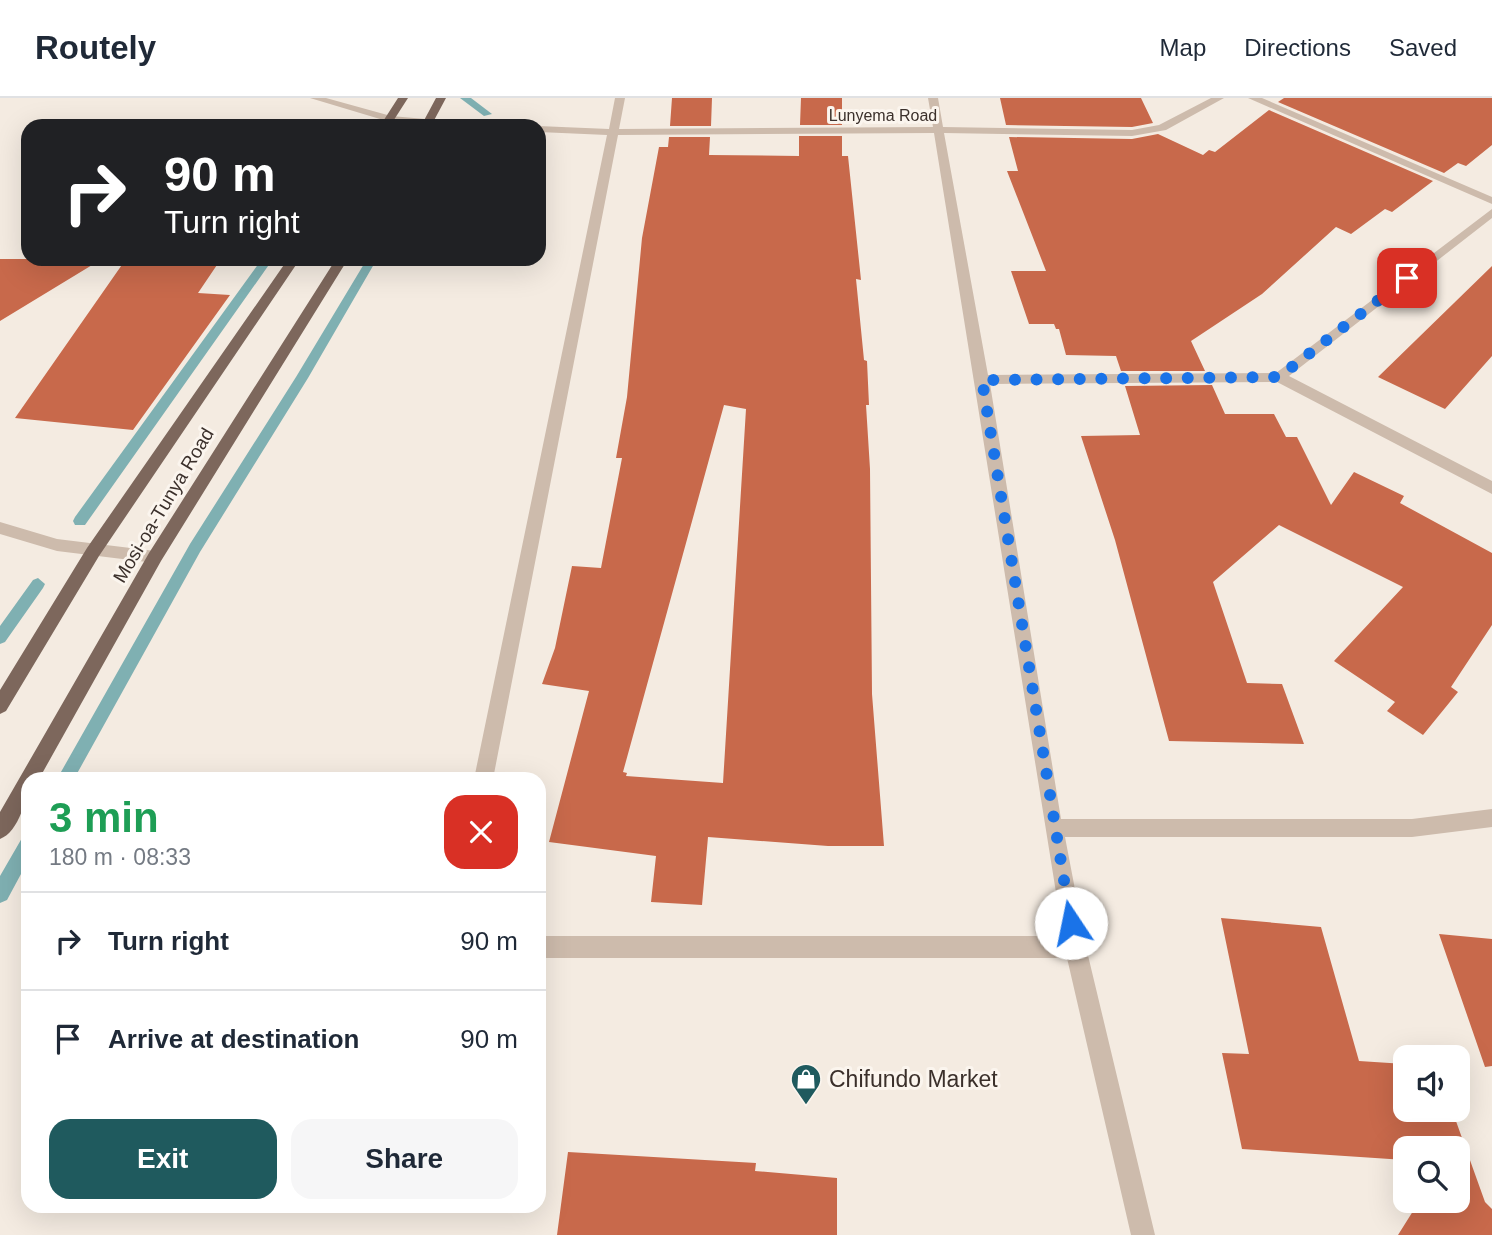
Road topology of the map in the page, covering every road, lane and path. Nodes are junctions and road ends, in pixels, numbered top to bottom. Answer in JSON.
{"nodes":[{"id":1,"x":315,"y":98,"type":"edge"},
{"id":2,"x":402,"y":98,"type":"edge"},
{"id":3,"x":442,"y":98,"type":"edge"},
{"id":4,"x":620,"y":98,"type":"edge"},
{"id":5,"x":933,"y":98,"type":"edge"},
{"id":6,"x":1219,"y":98,"type":"edge"},
{"id":7,"x":1253,"y":98,"type":"edge"},
{"id":8,"x":378,"y":119,"type":"edge"},
{"id":9,"x":389,"y":119,"type":"edge"},
{"id":10,"x":430,"y":119,"type":"edge"},
{"id":11,"x":546,"y":129,"type":"edge"},
{"id":12,"x":938,"y":130,"type":"junction"},
{"id":13,"x":612,"y":132,"type":"junction"},
{"id":14,"x":1492,"y":201,"type":"edge"},
{"id":15,"x":1492,"y":212,"type":"edge"},
{"id":16,"x":289,"y":266,"type":"edge"},
{"id":17,"x":338,"y":266,"type":"edge"},
{"id":18,"x":1279,"y":377,"type":"junction"},
{"id":19,"x":982,"y":380,"type":"junction"},
{"id":20,"x":1492,"y":488,"type":"edge"},
{"id":21,"x":0,"y":528,"type":"edge"},
{"id":22,"x":93,"y":552,"type":"junction"},
{"id":23,"x":155,"y":557,"type":"junction"},
{"id":24,"x":0,"y":706,"type":"edge"},
{"id":25,"x":34,"y":772,"type":"edge"},
{"id":26,"x":484,"y":772,"type":"edge"},
{"id":27,"x":21,"y":794,"type":"edge"},
{"id":28,"x":1492,"y":818,"type":"edge"},
{"id":29,"x":1053,"y":828,"type":"junction"},
{"id":30,"x":0,"y":830,"type":"edge"},
{"id":31,"x":546,"y":947,"type":"edge"},
{"id":32,"x":1075,"y":947,"type":"junction"},
{"id":33,"x":1143,"y":1235,"type":"edge"}],
"edges":[{"from":1,"to":8,"type":"street"},
{"from":2,"to":9,"type":"main road"},
{"from":3,"to":10,"type":"main road"},
{"from":4,"to":13,"type":"street"},
{"from":5,"to":12,"type":"street"},
{"from":6,"to":12,"type":"street","name":"Lunyema Road"},
{"from":7,"to":14,"type":"street"},
{"from":11,"to":13,"type":"street","name":"Lunyema Road"},
{"from":12,"to":13,"type":"street","name":"Lunyema Road"},
{"from":12,"to":19,"type":"street"},
{"from":13,"to":26,"type":"street"},
{"from":15,"to":18,"type":"street"},
{"from":16,"to":22,"type":"main road","name":"Mosi-oa-Tunya Road"},
{"from":17,"to":23,"type":"main road","name":"Mosi-oa-Tunya Road"},
{"from":18,"to":19,"type":"street"},
{"from":18,"to":20,"type":"street"},
{"from":19,"to":29,"type":"street"},
{"from":21,"to":22,"type":"street"},
{"from":22,"to":23,"type":"street"},
{"from":22,"to":24,"type":"main road","name":"Mosi-oa-Tunya Road"},
{"from":23,"to":25,"type":"main road","name":"Mosi-oa-Tunya Road"},
{"from":27,"to":30,"type":"main road","name":"Mosi-oa-Tunya Road"},
{"from":28,"to":29,"type":"street"},
{"from":29,"to":32,"type":"street"},
{"from":31,"to":32,"type":"street"},
{"from":32,"to":33,"type":"street"}]}
